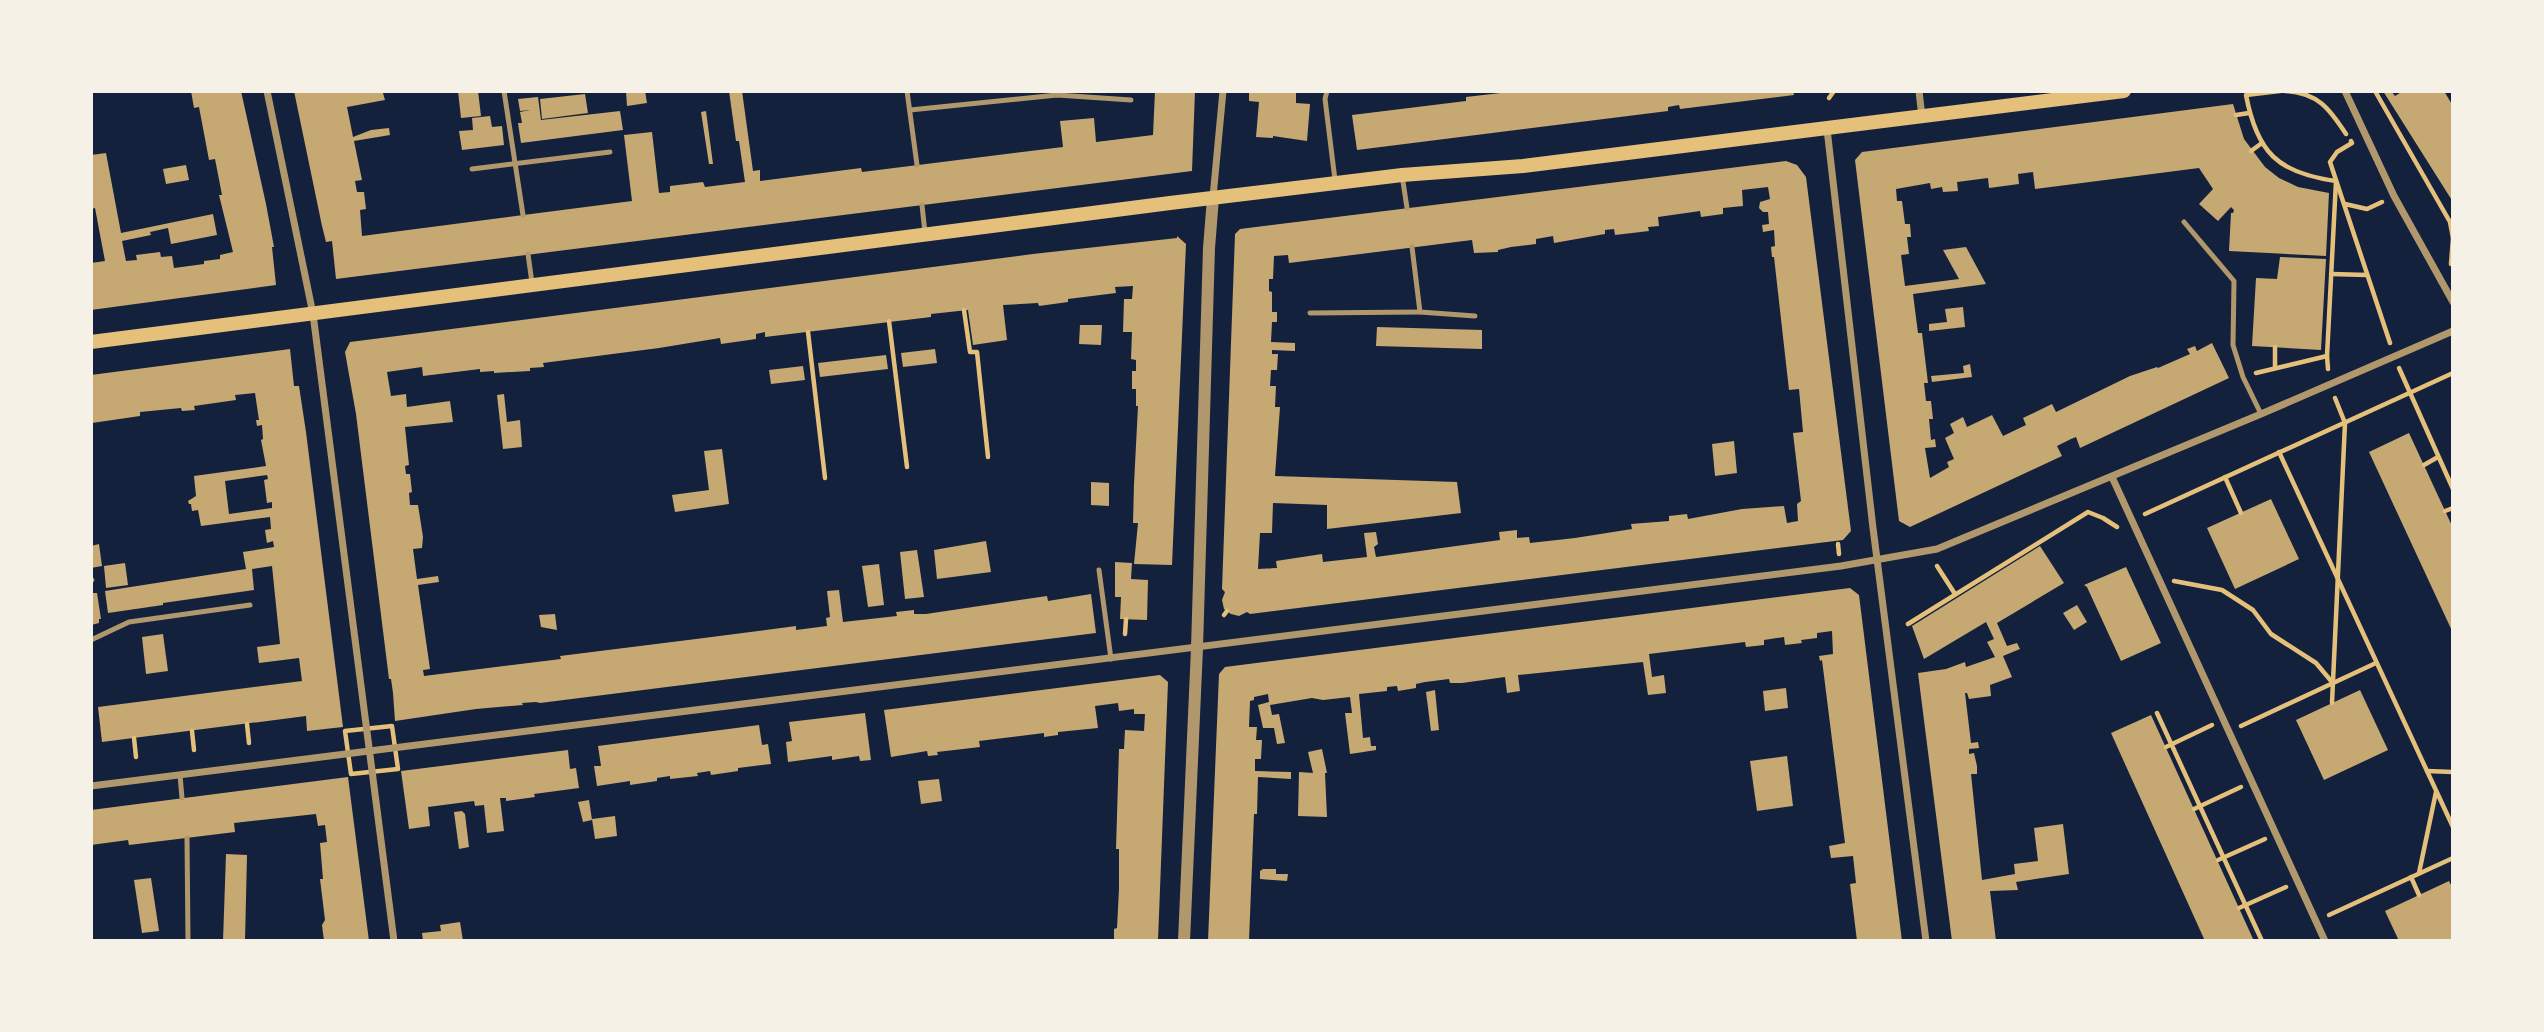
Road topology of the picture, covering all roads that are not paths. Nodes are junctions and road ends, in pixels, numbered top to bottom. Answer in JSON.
{"nodes":[{"id":1,"x":267,"y":91,"type":"edge"},
{"id":2,"x":504,"y":91,"type":"edge"},
{"id":3,"x":907,"y":91,"type":"edge"},
{"id":4,"x":1223,"y":91,"type":"edge"},
{"id":5,"x":1327,"y":91,"type":"edge"},
{"id":6,"x":1919,"y":91,"type":"edge"},
{"id":7,"x":2124,"y":91,"type":"edge"},
{"id":8,"x":2344,"y":91,"type":"edge"},
{"id":9,"x":1131,"y":100,"type":"dead end"},
{"id":10,"x":910,"y":110,"type":"junction"},
{"id":11,"x":1922,"y":117,"type":"junction"},
{"id":12,"x":1827,"y":129,"type":"junction"},
{"id":13,"x":610,"y":152,"type":"dead end"},
{"id":14,"x":515,"y":164,"type":"junction"},
{"id":15,"x":917,"y":165,"type":"dead end"},
{"id":16,"x":472,"y":169,"type":"dead end"},
{"id":17,"x":1402,"y":175,"type":"junction"},
{"id":18,"x":1335,"y":183,"type":"junction"},
{"id":19,"x":1213,"y":198,"type":"junction"},
{"id":20,"x":922,"y":205,"type":"dead end"},
{"id":21,"x":1407,"y":208,"type":"dead end"},
{"id":22,"x":523,"y":215,"type":"dead end"},
{"id":23,"x":2184,"y":222,"type":"dead end"},
{"id":24,"x":925,"y":234,"type":"junction"},
{"id":25,"x":1412,"y":247,"type":"dead end"},
{"id":26,"x":528,"y":254,"type":"dead end"},
{"id":27,"x":532,"y":286,"type":"junction"},
{"id":28,"x":2453,"y":302,"type":"edge"},
{"id":29,"x":1420,"y":312,"type":"junction"},
{"id":30,"x":1310,"y":313,"type":"dead end"},
{"id":31,"x":313,"y":314,"type":"junction"},
{"id":32,"x":1475,"y":316,"type":"dead end"},
{"id":33,"x":2453,"y":331,"type":"edge"},
{"id":34,"x":91,"y":342,"type":"edge"},
{"id":35,"x":2261,"y":414,"type":"junction"},
{"id":36,"x":2112,"y":477,"type":"junction"},
{"id":37,"x":1878,"y":561,"type":"junction"},
{"id":38,"x":1099,"y":570,"type":"dead end"},
{"id":39,"x":250,"y":604,"type":"dead end"},
{"id":40,"x":91,"y":640,"type":"edge"},
{"id":41,"x":1197,"y":648,"type":"junction"},
{"id":42,"x":1111,"y":659,"type":"junction"},
{"id":43,"x":369,"y":751,"type":"junction"},
{"id":44,"x":180,"y":775,"type":"junction"},
{"id":45,"x":91,"y":786,"type":"edge"},
{"id":46,"x":182,"y":798,"type":"dead end"},
{"id":47,"x":187,"y":838,"type":"dead end"},
{"id":48,"x":188,"y":941,"type":"edge"},
{"id":49,"x":394,"y":941,"type":"edge"},
{"id":50,"x":1184,"y":941,"type":"edge"},
{"id":51,"x":1926,"y":941,"type":"edge"},
{"id":52,"x":2325,"y":941,"type":"edge"}],
"edges":[{"from":1,"to":31,"type":"street"},
{"from":2,"to":14,"type":"lane"},
{"from":3,"to":10,"type":"lane"},
{"from":4,"to":19,"type":"street"},
{"from":5,"to":18,"type":"lane"},
{"from":6,"to":11,"type":"street"},
{"from":7,"to":11,"type":"main road"},
{"from":8,"to":28,"type":"street"},
{"from":9,"to":10,"type":"lane"},
{"from":10,"to":15,"type":"lane"},
{"from":11,"to":12,"type":"main road"},
{"from":12,"to":17,"type":"main road"},
{"from":12,"to":37,"type":"street"},
{"from":13,"to":14,"type":"lane"},
{"from":14,"to":16,"type":"lane"},
{"from":14,"to":22,"type":"lane"},
{"from":17,"to":18,"type":"main road"},
{"from":17,"to":21,"type":"lane"},
{"from":18,"to":19,"type":"main road"},
{"from":19,"to":24,"type":"main road"},
{"from":19,"to":41,"type":"street"},
{"from":20,"to":24,"type":"lane"},
{"from":23,"to":35,"type":"lane"},
{"from":24,"to":27,"type":"main road"},
{"from":25,"to":29,"type":"lane"},
{"from":26,"to":27,"type":"lane"},
{"from":27,"to":31,"type":"main road"},
{"from":29,"to":30,"type":"lane"},
{"from":29,"to":32,"type":"lane"},
{"from":31,"to":34,"type":"main road"},
{"from":31,"to":43,"type":"street"},
{"from":33,"to":35,"type":"street"},
{"from":35,"to":36,"type":"street"},
{"from":36,"to":37,"type":"street"},
{"from":36,"to":52,"type":"street"},
{"from":37,"to":41,"type":"street"},
{"from":37,"to":51,"type":"street"},
{"from":38,"to":42,"type":"lane"},
{"from":39,"to":40,"type":"lane"},
{"from":41,"to":42,"type":"street"},
{"from":41,"to":50,"type":"street"},
{"from":42,"to":43,"type":"street"},
{"from":43,"to":44,"type":"street"},
{"from":43,"to":49,"type":"street"},
{"from":44,"to":45,"type":"street"},
{"from":44,"to":46,"type":"lane"},
{"from":47,"to":48,"type":"lane"}]}
